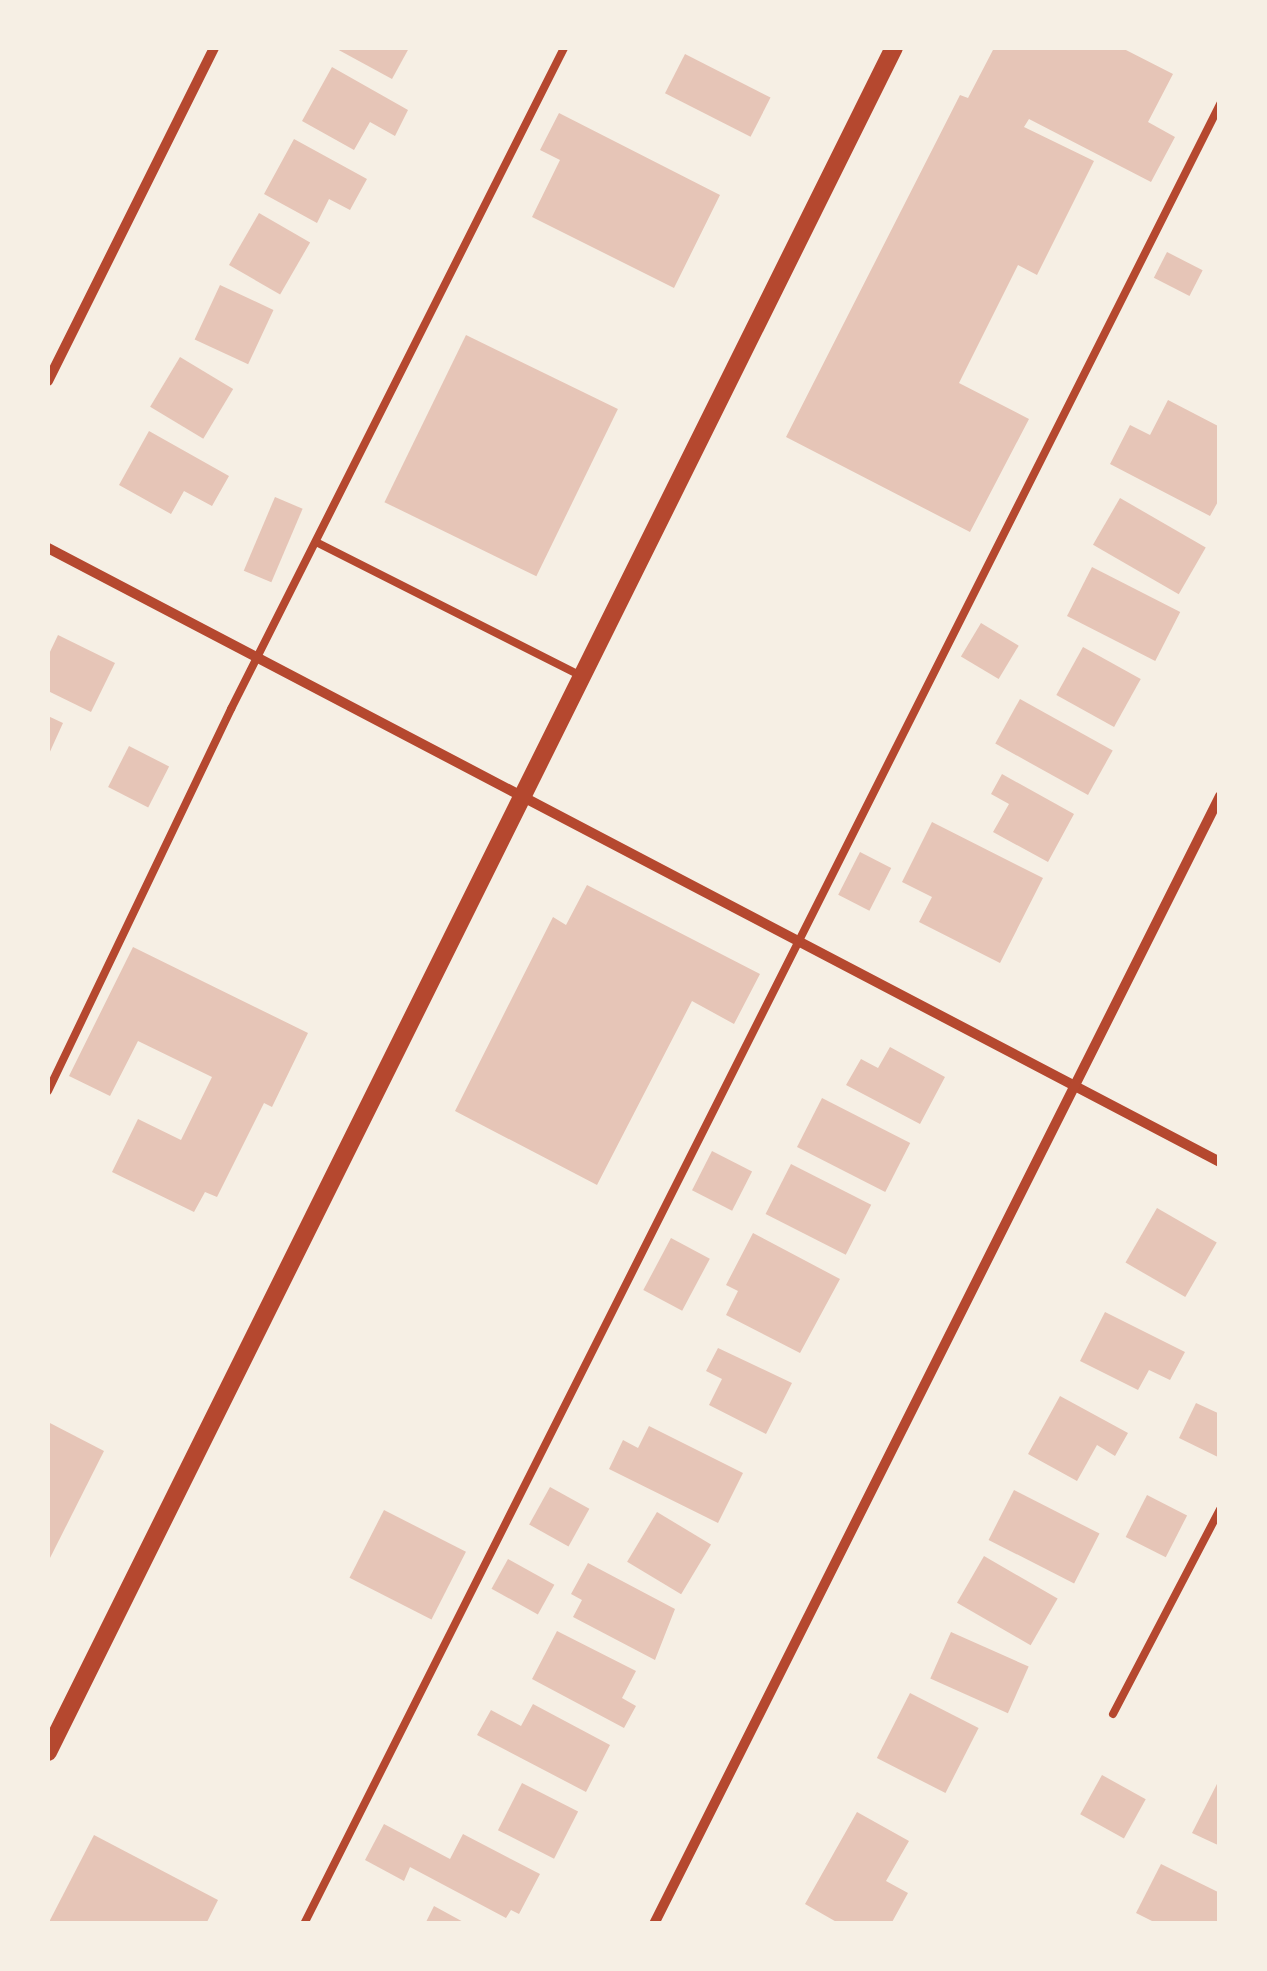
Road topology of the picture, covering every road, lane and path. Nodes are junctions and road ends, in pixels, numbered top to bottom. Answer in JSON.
{"nodes":[{"id":1,"x":214,"y":48,"type":"edge"},
{"id":2,"x":564,"y":48,"type":"edge"},
{"id":3,"x":894,"y":48,"type":"edge"},
{"id":4,"x":1220,"y":104,"type":"edge"},
{"id":5,"x":48,"y":381,"type":"edge"},
{"id":6,"x":316,"y":542,"type":"junction"},
{"id":7,"x":48,"y":548,"type":"edge"},
{"id":8,"x":258,"y":658,"type":"junction"},
{"id":9,"x":583,"y":677,"type":"junction"},
{"id":10,"x":1220,"y":796,"type":"edge"},
{"id":11,"x":524,"y":798,"type":"junction"},
{"id":12,"x":795,"y":940,"type":"junction"},
{"id":13,"x":1074,"y":1087,"type":"junction"},
{"id":14,"x":48,"y":1091,"type":"edge"},
{"id":15,"x":1220,"y":1162,"type":"edge"},
{"id":16,"x":1220,"y":1508,"type":"edge"},
{"id":17,"x":1113,"y":1714,"type":"dead end"},
{"id":18,"x":48,"y":1752,"type":"edge"},
{"id":19,"x":304,"y":1924,"type":"edge"},
{"id":20,"x":654,"y":1924,"type":"edge"}],
"edges":[{"from":1,"to":5,"type":"street"},
{"from":2,"to":6,"type":"lane"},
{"from":3,"to":9,"type":"street"},
{"from":4,"to":12,"type":"lane"},
{"from":6,"to":8,"type":"lane"},
{"from":6,"to":9,"type":"lane"},
{"from":7,"to":8,"type":"street"},
{"from":8,"to":11,"type":"street"},
{"from":8,"to":14,"type":"lane"},
{"from":9,"to":11,"type":"street"},
{"from":10,"to":13,"type":"street"},
{"from":11,"to":12,"type":"street"},
{"from":11,"to":18,"type":"street"},
{"from":12,"to":13,"type":"street"},
{"from":12,"to":19,"type":"lane"},
{"from":13,"to":15,"type":"street"},
{"from":13,"to":20,"type":"street"},
{"from":16,"to":17,"type":"lane"}]}
